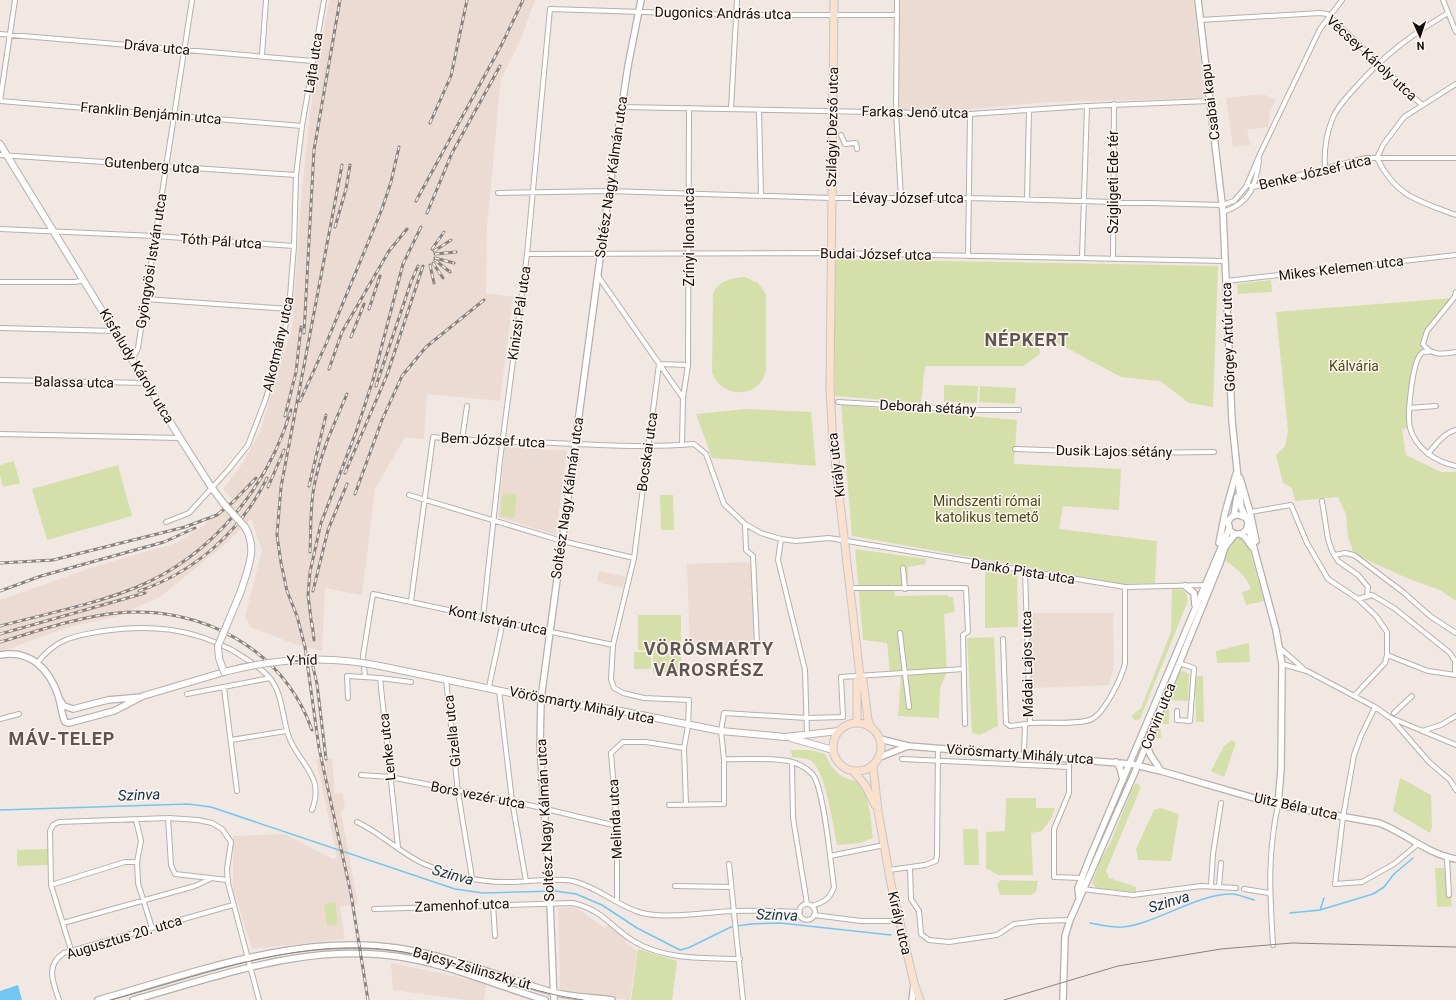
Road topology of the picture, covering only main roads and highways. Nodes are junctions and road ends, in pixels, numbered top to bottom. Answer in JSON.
{"nodes":[{"id":1,"x":834,"y":0,"type":"edge"},
{"id":2,"x":0,"y":144,"type":"edge"},
{"id":3,"x":830,"y":253,"type":"joint"},
{"id":4,"x":380,"y":666,"type":"joint"},
{"id":5,"x":224,"y":672,"type":"joint"},
{"id":6,"x":860,"y":676,"type":"junction"},
{"id":7,"x":857,"y":723,"type":"junction"},
{"id":8,"x":871,"y":727,"type":"junction"},
{"id":9,"x":839,"y":730,"type":"junction"},
{"id":10,"x":785,"y":737,"type":"junction"},
{"id":11,"x":832,"y":750,"type":"junction"},
{"id":12,"x":873,"y":766,"type":"junction"},
{"id":13,"x":854,"y":772,"type":"junction"},
{"id":14,"x":878,"y":811,"type":"junction"},
{"id":15,"x":920,"y":1000,"type":"edge"}],
"edges":[{"from":1,"to":3,"type":"main road","name":"Szilágyi Dezső utca"},
{"from":2,"to":5,"type":"main road","name":"Kisfaludy Károly utca","bridge":true},
{"from":3,"to":6,"type":"main road","name":"Király utca"},
{"from":4,"to":5,"type":"main road","name":"Y-híd","bridge":true},
{"from":4,"to":10,"type":"main road","name":"Vörösmarty Mihály utca"},
{"from":6,"to":7,"type":"main road","name":"Király utca"},
{"from":6,"to":8,"type":"main road","name":"Király utca"},
{"from":7,"to":8,"type":"main road"},
{"from":7,"to":9,"type":"main road"},
{"from":8,"to":12,"type":"main road"},
{"from":9,"to":10,"type":"main road","name":"Vörösmarty Mihály utca"},
{"from":9,"to":11,"type":"main road"},
{"from":10,"to":11,"type":"main road","name":"Vörösmarty Mihály utca"},
{"from":11,"to":13,"type":"main road"},
{"from":12,"to":13,"type":"main road"},
{"from":12,"to":14,"type":"main road","name":"Király utca"},
{"from":13,"to":14,"type":"main road","name":"Király utca"},
{"from":14,"to":15,"type":"main road","name":"Király utca"}]}
